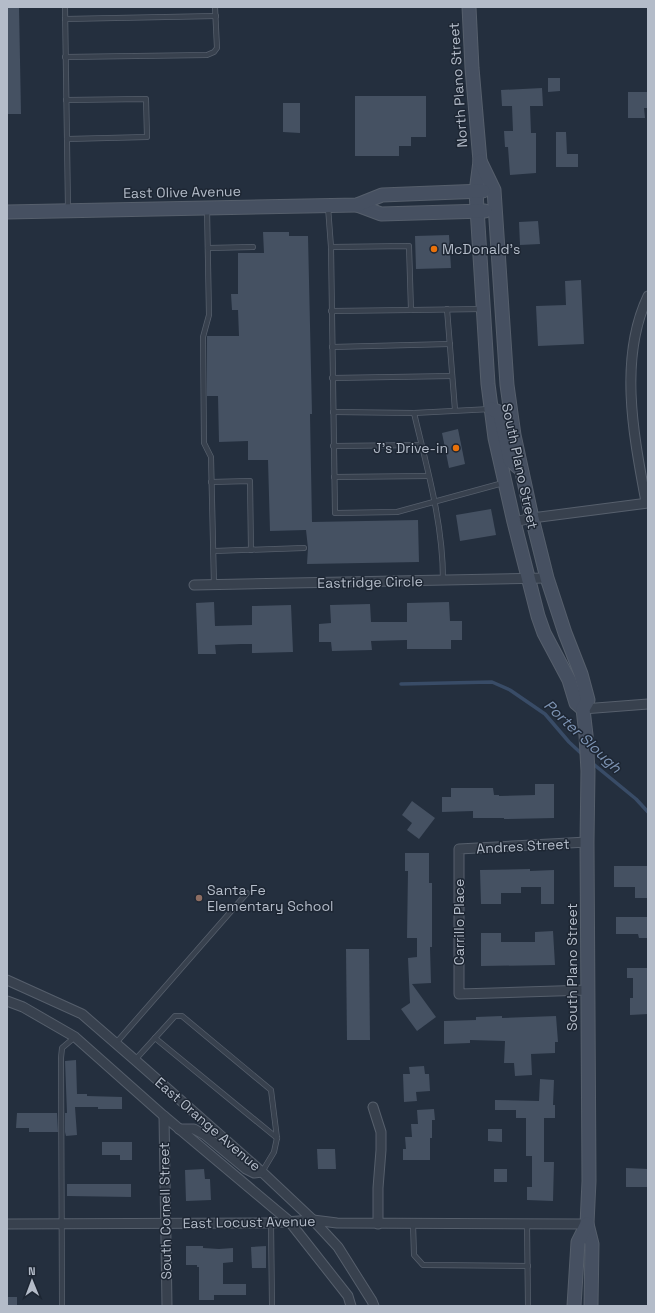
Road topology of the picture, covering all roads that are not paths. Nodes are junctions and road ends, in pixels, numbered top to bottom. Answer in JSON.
{"nodes":[{"id":1,"x":65,"y":7,"type":"edge"},
{"id":2,"x":215,"y":7,"type":"edge"},
{"id":3,"x":469,"y":7,"type":"edge"},
{"id":4,"x":216,"y":16,"type":"junction"},
{"id":5,"x":65,"y":18,"type":"junction"},
{"id":6,"x":65,"y":57,"type":"junction"},
{"id":7,"x":66,"y":100,"type":"junction"},
{"id":8,"x":67,"y":139,"type":"junction"},
{"id":9,"x":480,"y":161,"type":"junction"},
{"id":10,"x":494,"y":190,"type":"junction"},
{"id":11,"x":476,"y":192,"type":"junction"},
{"id":12,"x":357,"y":204,"type":"junction"},
{"id":13,"x":328,"y":205,"type":"junction"},
{"id":14,"x":207,"y":208,"type":"junction"},
{"id":15,"x":495,"y":210,"type":"junction"},
{"id":16,"x":68,"y":211,"type":"junction"},
{"id":17,"x":478,"y":211,"type":"junction"},
{"id":18,"x":7,"y":212,"type":"edge"},
{"id":19,"x":253,"y":247,"type":"dead end"},
{"id":20,"x":331,"y":247,"type":"junction"},
{"id":21,"x":208,"y":248,"type":"junction"},
{"id":22,"x":648,"y":296,"type":"edge"},
{"id":23,"x":484,"y":308,"type":"junction"},
{"id":24,"x":447,"y":309,"type":"junction"},
{"id":25,"x":411,"y":310,"type":"junction"},
{"id":26,"x":331,"y":311,"type":"junction"},
{"id":27,"x":450,"y":344,"type":"junction"},
{"id":28,"x":332,"y":347,"type":"junction"},
{"id":29,"x":452,"y":376,"type":"junction"},
{"id":30,"x":332,"y":378,"type":"junction"},
{"id":31,"x":491,"y":409,"type":"junction"},
{"id":32,"x":455,"y":410,"type":"junction"},
{"id":33,"x":333,"y":412,"type":"junction"},
{"id":34,"x":414,"y":413,"type":"junction"},
{"id":35,"x":421,"y":444,"type":"junction"},
{"id":36,"x":334,"y":446,"type":"junction"},
{"id":37,"x":521,"y":469,"type":"junction"},
{"id":38,"x":428,"y":476,"type":"junction"},
{"id":39,"x":334,"y":477,"type":"junction"},
{"id":40,"x":211,"y":482,"type":"junction"},
{"id":41,"x":505,"y":483,"type":"junction"},
{"id":42,"x":435,"y":502,"type":"junction"},
{"id":43,"x":647,"y":503,"type":"edge"},
{"id":44,"x":532,"y":518,"type":"junction"},
{"id":45,"x":514,"y":522,"type":"junction"},
{"id":46,"x":304,"y":548,"type":"dead end"},
{"id":47,"x":251,"y":550,"type":"junction"},
{"id":48,"x":214,"y":552,"type":"junction"},
{"id":49,"x":529,"y":578,"type":"junction"},
{"id":50,"x":547,"y":578,"type":"junction"},
{"id":51,"x":443,"y":580,"type":"junction"},
{"id":52,"x":194,"y":585,"type":"dead end"},
{"id":53,"x":214,"y":585,"type":"junction"},
{"id":54,"x":648,"y":704,"type":"edge"},
{"id":55,"x":583,"y":709,"type":"junction"},
{"id":56,"x":587,"y":842,"type":"junction"},
{"id":57,"x":459,"y":849,"type":"joint"},
{"id":58,"x":247,"y":893,"type":"dead end"},
{"id":59,"x":7,"y":980,"type":"edge"},
{"id":60,"x":588,"y":990,"type":"junction"},
{"id":61,"x":7,"y":1001,"type":"edge"},
{"id":62,"x":75,"y":1037,"type":"junction"},
{"id":63,"x":155,"y":1038,"type":"junction"},
{"id":64,"x":116,"y":1044,"type":"junction"},
{"id":65,"x":135,"y":1060,"type":"junction"},
{"id":66,"x":373,"y":1107,"type":"dead end"},
{"id":67,"x":164,"y":1116,"type":"junction"},
{"id":68,"x":179,"y":1129,"type":"junction"},
{"id":69,"x":277,"y":1138,"type":"junction"},
{"id":70,"x":262,"y":1172,"type":"junction"},
{"id":71,"x":313,"y":1220,"type":"junction"},
{"id":72,"x":289,"y":1221,"type":"junction"},
{"id":73,"x":165,"y":1223,"type":"junction"},
{"id":74,"x":271,"y":1223,"type":"junction"},
{"id":75,"x":7,"y":1224,"type":"edge"},
{"id":76,"x":62,"y":1224,"type":"junction"},
{"id":77,"x":378,"y":1224,"type":"junction"},
{"id":78,"x":413,"y":1224,"type":"junction"},
{"id":79,"x":527,"y":1224,"type":"junction"},
{"id":80,"x":587,"y":1224,"type":"junction"},
{"id":81,"x":528,"y":1266,"type":"junction"},
{"id":82,"x":62,"y":1306,"type":"edge"},
{"id":83,"x":166,"y":1306,"type":"edge"},
{"id":84,"x":272,"y":1306,"type":"edge"},
{"id":85,"x":351,"y":1306,"type":"edge"},
{"id":86,"x":374,"y":1306,"type":"edge"},
{"id":87,"x":528,"y":1306,"type":"edge"},
{"id":88,"x":574,"y":1306,"type":"edge"},
{"id":89,"x":591,"y":1306,"type":"edge"}],
"edges":[{"from":1,"to":5,"type":"lane"},
{"from":2,"to":4,"type":"lane"},
{"from":3,"to":9,"type":"main road","name":"North Plano Street"},
{"from":4,"to":5,"type":"lane"},
{"from":4,"to":6,"type":"lane"},
{"from":5,"to":6,"type":"lane"},
{"from":6,"to":7,"type":"lane"},
{"from":7,"to":8,"type":"lane"},
{"from":7,"to":8,"type":"lane"},
{"from":8,"to":16,"type":"lane"},
{"from":9,"to":10,"type":"main road","name":"North Plano Street"},
{"from":9,"to":11,"type":"main road","name":"North Plano Street"},
{"from":10,"to":11,"type":"main road","name":"East Olive Avenue"},
{"from":10,"to":15,"type":"main road","name":"South Plano Street"},
{"from":11,"to":12,"type":"main road","name":"East Olive Avenue"},
{"from":11,"to":17,"type":"main road","name":"South Plano Street"},
{"from":12,"to":13,"type":"main road","name":"East Olive Avenue"},
{"from":12,"to":17,"type":"main road","name":"East Olive Avenue"},
{"from":13,"to":14,"type":"main road","name":"East Olive Avenue"},
{"from":13,"to":20,"type":"lane"},
{"from":14,"to":16,"type":"main road","name":"East Olive Avenue"},
{"from":14,"to":21,"type":"lane"},
{"from":15,"to":17,"type":"main road","name":"East Olive Avenue"},
{"from":15,"to":37,"type":"main road","name":"South Plano Street"},
{"from":16,"to":18,"type":"main road","name":"East Olive Avenue"},
{"from":17,"to":23,"type":"main road","name":"South Plano Street"},
{"from":19,"to":21,"type":"lane"},
{"from":20,"to":25,"type":"lane"},
{"from":20,"to":26,"type":"lane"},
{"from":21,"to":40,"type":"lane"},
{"from":22,"to":43,"type":"street"},
{"from":23,"to":24,"type":"lane"},
{"from":23,"to":31,"type":"main road","name":"South Plano Street"},
{"from":24,"to":25,"type":"lane"},
{"from":24,"to":27,"type":"lane"},
{"from":25,"to":26,"type":"lane"},
{"from":26,"to":28,"type":"lane"},
{"from":27,"to":28,"type":"lane"},
{"from":27,"to":29,"type":"lane"},
{"from":28,"to":30,"type":"lane"},
{"from":29,"to":30,"type":"lane"},
{"from":29,"to":32,"type":"lane"},
{"from":30,"to":33,"type":"lane"},
{"from":31,"to":32,"type":"lane"},
{"from":31,"to":37,"type":"main road"},
{"from":31,"to":41,"type":"main road","name":"South Plano Street"},
{"from":32,"to":34,"type":"lane"},
{"from":33,"to":34,"type":"lane"},
{"from":33,"to":36,"type":"lane"},
{"from":34,"to":35,"type":"lane"},
{"from":35,"to":36,"type":"lane"},
{"from":35,"to":38,"type":"lane"},
{"from":36,"to":39,"type":"lane"},
{"from":37,"to":44,"type":"main road","name":"South Plano Street"},
{"from":38,"to":39,"type":"lane"},
{"from":38,"to":42,"type":"lane"},
{"from":39,"to":42,"type":"lane"},
{"from":40,"to":47,"type":"lane"},
{"from":40,"to":48,"type":"lane"},
{"from":41,"to":42,"type":"lane"},
{"from":41,"to":45,"type":"main road","name":"South Plano Street"},
{"from":42,"to":51,"type":"lane"},
{"from":43,"to":44,"type":"street"},
{"from":44,"to":45,"type":"street"},
{"from":44,"to":50,"type":"main road","name":"South Plano Street"},
{"from":45,"to":49,"type":"main road","name":"South Plano Street"},
{"from":46,"to":47,"type":"lane"},
{"from":47,"to":48,"type":"lane"},
{"from":48,"to":53,"type":"lane"},
{"from":49,"to":50,"type":"street","name":"Eastridge Circle"},
{"from":49,"to":51,"type":"street","name":"Eastridge Circle"},
{"from":49,"to":55,"type":"main road","name":"South Plano Street"},
{"from":50,"to":55,"type":"main road","name":"South Plano Street"},
{"from":51,"to":53,"type":"street","name":"Eastridge Circle"},
{"from":52,"to":53,"type":"street","name":"Eastridge Circle"},
{"from":54,"to":55,"type":"street"},
{"from":55,"to":56,"type":"main road","name":"South Plano Street"},
{"from":56,"to":57,"type":"street","name":"Andres Street"},
{"from":56,"to":60,"type":"main road","name":"South Plano Street"},
{"from":57,"to":60,"type":"street","name":"Carrillo Place"},
{"from":58,"to":64,"type":"lane"},
{"from":59,"to":64,"type":"street","name":"East Orange Avenue"},
{"from":60,"to":80,"type":"main road","name":"South Plano Street"},
{"from":61,"to":62,"type":"street","name":"East Orange Avenue"},
{"from":62,"to":67,"type":"street","name":"East Orange Avenue"},
{"from":62,"to":76,"type":"lane"},
{"from":63,"to":65,"type":"lane"},
{"from":63,"to":69,"type":"lane"},
{"from":63,"to":69,"type":"lane"},
{"from":64,"to":65,"type":"street","name":"East Orange Avenue"},
{"from":65,"to":70,"type":"street","name":"East Orange Avenue"},
{"from":66,"to":77,"type":"street"},
{"from":67,"to":68,"type":"street","name":"East Orange Avenue"},
{"from":67,"to":73,"type":"street","name":"South Cornell Street"},
{"from":68,"to":70,"type":"street"},
{"from":68,"to":72,"type":"street","name":"East Orange Avenue"},
{"from":69,"to":70,"type":"lane"},
{"from":70,"to":71,"type":"street","name":"East Orange Avenue"},
{"from":71,"to":72,"type":"street","name":"East Locust Avenue"},
{"from":71,"to":77,"type":"street","name":"East Locust Avenue"},
{"from":71,"to":86,"type":"street","name":"East Orange Avenue"},
{"from":72,"to":74,"type":"street","name":"East Locust Avenue"},
{"from":72,"to":85,"type":"street","name":"East Orange Avenue"},
{"from":73,"to":74,"type":"street","name":"East Locust Avenue"},
{"from":73,"to":76,"type":"street","name":"East Locust Avenue"},
{"from":73,"to":83,"type":"street","name":"South Cornell Street"},
{"from":74,"to":84,"type":"lane"},
{"from":75,"to":76,"type":"street","name":"East Locust Avenue"},
{"from":76,"to":82,"type":"lane"},
{"from":77,"to":78,"type":"street","name":"East Locust Avenue"},
{"from":78,"to":79,"type":"street","name":"East Locust Avenue"},
{"from":78,"to":81,"type":"lane"},
{"from":79,"to":80,"type":"street","name":"East Locust Avenue"},
{"from":79,"to":81,"type":"lane"},
{"from":80,"to":88,"type":"main road","name":"South Plano Street"},
{"from":80,"to":89,"type":"main road","name":"South Plano Street"},
{"from":81,"to":87,"type":"lane"}]}
